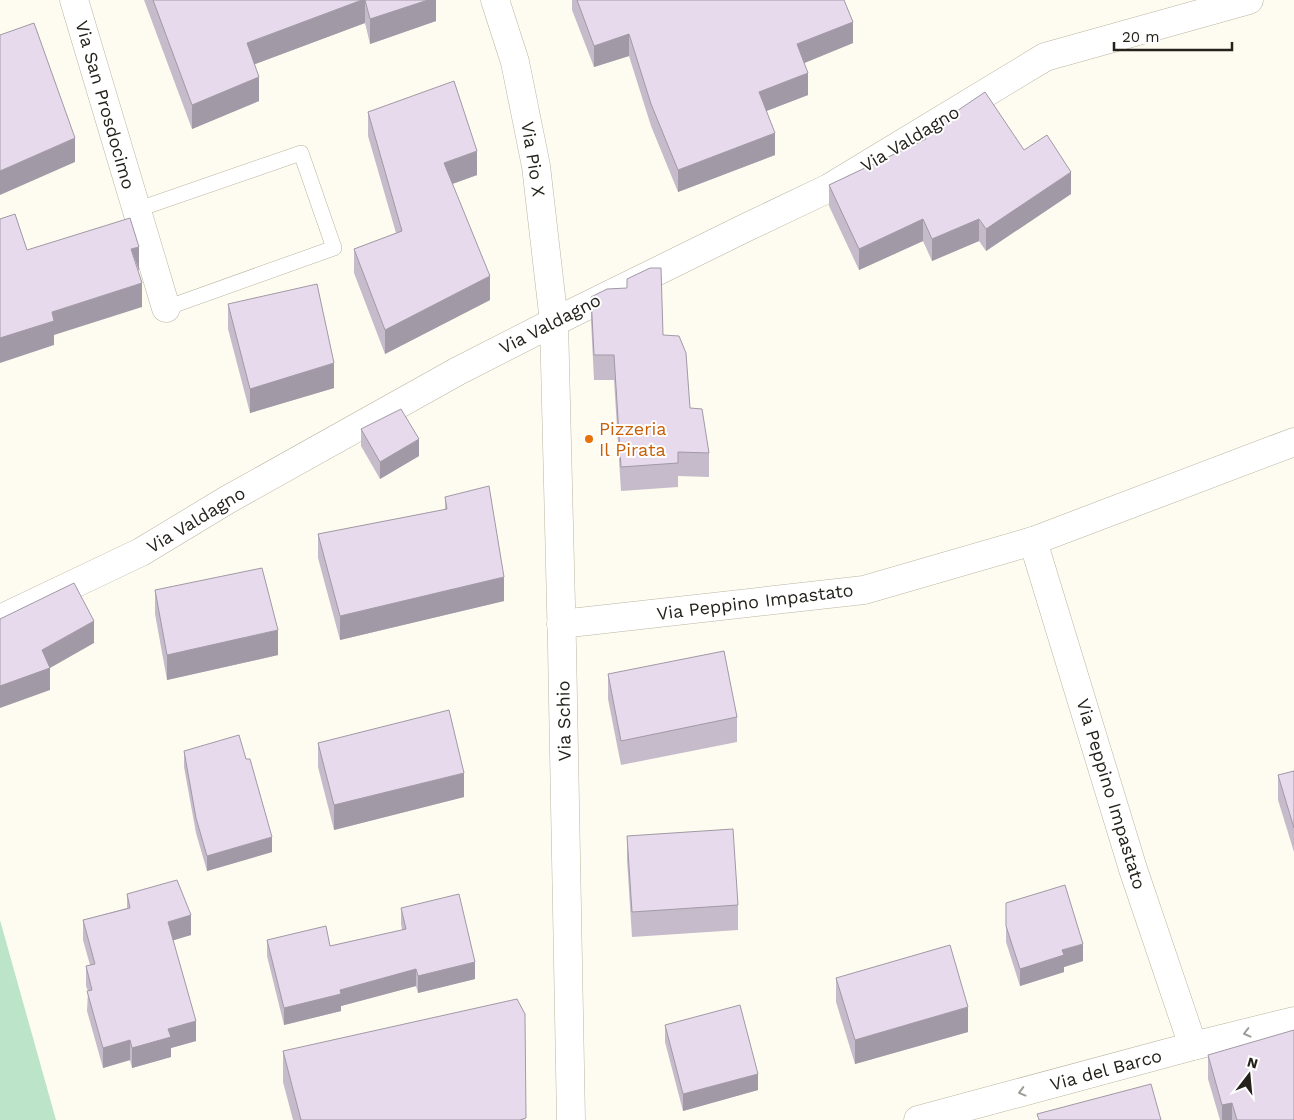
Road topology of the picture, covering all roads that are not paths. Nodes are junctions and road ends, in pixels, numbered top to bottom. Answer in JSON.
{"nodes":[{"id":1,"x":74,"y":0,"type":"edge"},
{"id":2,"x":495,"y":0,"type":"edge"},
{"id":3,"x":1249,"y":0,"type":"edge"},
{"id":4,"x":136,"y":210,"type":"junction"},
{"id":5,"x":166,"y":308,"type":"joint"},
{"id":6,"x":554,"y":322,"type":"junction"},
{"id":7,"x":1294,"y":442,"type":"edge"},
{"id":8,"x":1032,"y":541,"type":"junction"},
{"id":9,"x":0,"y":619,"type":"edge"},
{"id":10,"x":562,"y":624,"type":"junction"},
{"id":11,"x":1294,"y":1021,"type":"edge"},
{"id":12,"x":1193,"y":1046,"type":"junction"},
{"id":13,"x":571,"y":1120,"type":"edge"},
{"id":14,"x":918,"y":1120,"type":"edge"}],
"edges":[{"from":1,"to":4,"type":"street","name":"Via San Prosdocimo"},
{"from":2,"to":6,"type":"street","name":"Via Pio X"},
{"from":3,"to":6,"type":"street","name":"Via Valdagno"},
{"from":4,"to":5,"type":"street","name":"Via San Prosdocimo"},
{"from":4,"to":5,"type":"lane","name":"Via San Prosdocimo"},
{"from":6,"to":9,"type":"street","name":"Via Valdagno"},
{"from":6,"to":10,"type":"street","name":"Via Schio"},
{"from":7,"to":8,"type":"street","name":"Via Peppino Impastato"},
{"from":8,"to":10,"type":"street","name":"Via Peppino Impastato"},
{"from":8,"to":12,"type":"street","name":"Via Peppino Impastato"},
{"from":10,"to":13,"type":"street","name":"Via Schio"},
{"from":11,"to":12,"type":"street","name":"Via del Barco","one_way":true},
{"from":12,"to":14,"type":"street","name":"Via del Barco","one_way":true}]}
